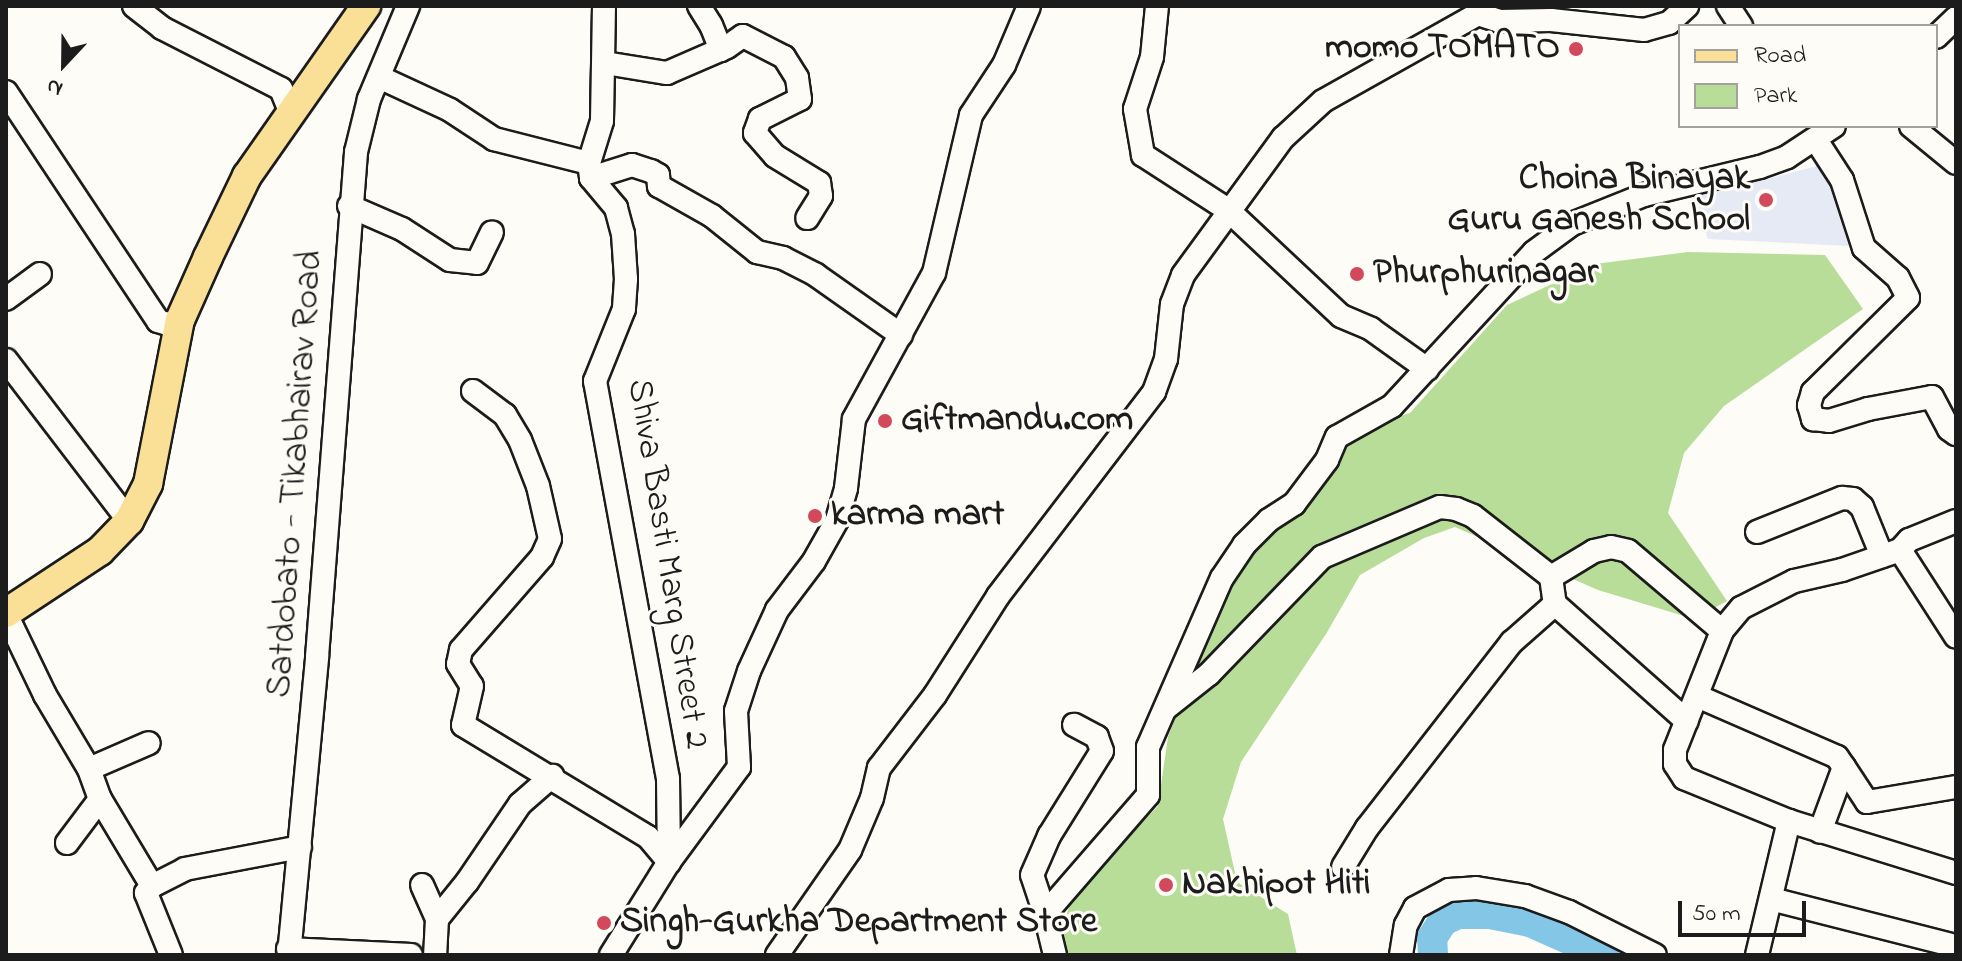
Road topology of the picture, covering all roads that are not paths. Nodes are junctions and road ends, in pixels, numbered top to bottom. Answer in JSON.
{"nodes":[{"id":1,"x":134,"y":6,"type":"edge"},
{"id":2,"x":366,"y":6,"type":"edge"},
{"id":3,"x":408,"y":6,"type":"edge"},
{"id":4,"x":604,"y":6,"type":"edge"},
{"id":5,"x":699,"y":6,"type":"edge"},
{"id":6,"x":1029,"y":6,"type":"edge"},
{"id":7,"x":1157,"y":6,"type":"edge"},
{"id":8,"x":1687,"y":6,"type":"edge"},
{"id":9,"x":1728,"y":6,"type":"edge"},
{"id":10,"x":1471,"y":10,"type":"edge"},
{"id":11,"x":1956,"y":18,"type":"edge"},
{"id":12,"x":1740,"y":24,"type":"edge"},
{"id":13,"x":1938,"y":35,"type":"edge"},
{"id":14,"x":721,"y":50,"type":"junction"},
{"id":15,"x":605,"y":63,"type":"junction"},
{"id":16,"x":379,"y":77,"type":"junction"},
{"id":17,"x":6,"y":92,"type":"edge"},
{"id":18,"x":290,"y":111,"type":"junction"},
{"id":19,"x":1913,"y":128,"type":"edge"},
{"id":20,"x":1825,"y":133,"type":"edge"},
{"id":21,"x":1956,"y":163,"type":"edge"},
{"id":22,"x":590,"y":170,"type":"junction"},
{"id":23,"x":349,"y":206,"type":"junction"},
{"id":24,"x":1228,"y":210,"type":"junction"},
{"id":25,"x":807,"y":218,"type":"dead end"},
{"id":26,"x":492,"y":232,"type":"dead end"},
{"id":27,"x":40,"y":274,"type":"dead end"},
{"id":28,"x":6,"y":299,"type":"edge"},
{"id":29,"x":180,"y":320,"type":"junction"},
{"id":30,"x":901,"y":335,"type":"junction"},
{"id":31,"x":6,"y":360,"type":"edge"},
{"id":32,"x":1427,"y":369,"type":"junction"},
{"id":33,"x":473,"y":391,"type":"dead end"},
{"id":34,"x":1956,"y":434,"type":"edge"},
{"id":35,"x":129,"y":521,"type":"junction"},
{"id":36,"x":1956,"y":521,"type":"edge"},
{"id":37,"x":1757,"y":532,"type":"dead end"},
{"id":38,"x":1891,"y":553,"type":"junction"},
{"id":39,"x":1551,"y":577,"type":"junction"},
{"id":40,"x":1555,"y":604,"type":"junction"},
{"id":41,"x":6,"y":614,"type":"edge"},
{"id":42,"x":1722,"y":631,"type":"junction"},
{"id":43,"x":1956,"y":637,"type":"edge"},
{"id":44,"x":1697,"y":696,"type":"junction"},
{"id":45,"x":1165,"y":709,"type":"junction"},
{"id":46,"x":1687,"y":721,"type":"junction"},
{"id":47,"x":1074,"y":725,"type":"dead end"},
{"id":48,"x":149,"y":743,"type":"dead end"},
{"id":49,"x":1844,"y":767,"type":"junction"},
{"id":50,"x":89,"y":769,"type":"junction"},
{"id":51,"x":552,"y":776,"type":"junction"},
{"id":52,"x":1956,"y":787,"type":"edge"},
{"id":53,"x":100,"y":799,"type":"junction"},
{"id":54,"x":1789,"y":821,"type":"junction"},
{"id":55,"x":1820,"y":832,"type":"junction"},
{"id":56,"x":67,"y":843,"type":"dead end"},
{"id":57,"x":300,"y":847,"type":"junction"},
{"id":58,"x":669,"y":862,"type":"junction"},
{"id":59,"x":1343,"y":867,"type":"dead end"},
{"id":60,"x":1956,"y":873,"type":"edge"},
{"id":61,"x":422,"y":885,"type":"dead end"},
{"id":62,"x":152,"y":886,"type":"junction"},
{"id":63,"x":1771,"y":899,"type":"junction"},
{"id":64,"x":1045,"y":914,"type":"junction"},
{"id":65,"x":437,"y":919,"type":"junction"},
{"id":66,"x":1956,"y":946,"type":"edge"},
{"id":67,"x":289,"y":952,"type":"edge"},
{"id":68,"x":171,"y":955,"type":"edge"},
{"id":69,"x":411,"y":955,"type":"edge"},
{"id":70,"x":435,"y":955,"type":"edge"},
{"id":71,"x":611,"y":955,"type":"edge"},
{"id":72,"x":777,"y":955,"type":"edge"},
{"id":73,"x":1055,"y":955,"type":"edge"},
{"id":74,"x":1401,"y":955,"type":"edge"},
{"id":75,"x":1655,"y":955,"type":"edge"},
{"id":76,"x":1757,"y":955,"type":"edge"}],
"edges":[{"from":1,"to":18,"type":"street"},
{"from":2,"to":18,"type":"main road"},
{"from":3,"to":16,"type":"street","name":"Satdobato - Tikabhairav Road"},
{"from":4,"to":15,"type":"street"},
{"from":5,"to":14,"type":"street"},
{"from":6,"to":30,"type":"street"},
{"from":7,"to":24,"type":"street"},
{"from":8,"to":10,"type":"street"},
{"from":9,"to":12,"type":"street"},
{"from":10,"to":24,"type":"street"},
{"from":11,"to":13,"type":"street"},
{"from":14,"to":15,"type":"street"},
{"from":14,"to":25,"type":"street"},
{"from":15,"to":22,"type":"street"},
{"from":16,"to":22,"type":"street"},
{"from":16,"to":23,"type":"street","name":"Satdobato - Tikabhairav Road"},
{"from":17,"to":29,"type":"street"},
{"from":18,"to":29,"type":"main road"},
{"from":19,"to":21,"type":"street"},
{"from":20,"to":32,"type":"street"},
{"from":20,"to":34,"type":"street"},
{"from":22,"to":30,"type":"street"},
{"from":22,"to":58,"type":"street","name":"Shiva Basti Marg Street 2"},
{"from":23,"to":26,"type":"street"},
{"from":23,"to":57,"type":"street","name":"Satdobato - Tikabhairav Road"},
{"from":24,"to":32,"type":"street"},
{"from":24,"to":72,"type":"street"},
{"from":27,"to":28,"type":"street"},
{"from":29,"to":35,"type":"main road"},
{"from":30,"to":58,"type":"street"},
{"from":31,"to":35,"type":"street"},
{"from":32,"to":45,"type":"street"},
{"from":33,"to":51,"type":"street"},
{"from":35,"to":41,"type":"main road"},
{"from":36,"to":38,"type":"street"},
{"from":37,"to":38,"type":"street"},
{"from":38,"to":42,"type":"street"},
{"from":38,"to":43,"type":"street"},
{"from":39,"to":40,"type":"street"},
{"from":39,"to":42,"type":"street"},
{"from":39,"to":45,"type":"street"},
{"from":40,"to":46,"type":"street"},
{"from":40,"to":59,"type":"street"},
{"from":41,"to":50,"type":"street"},
{"from":42,"to":44,"type":"street"},
{"from":44,"to":46,"type":"street"},
{"from":44,"to":49,"type":"street"},
{"from":45,"to":64,"type":"street"},
{"from":46,"to":54,"type":"street"},
{"from":47,"to":64,"type":"street"},
{"from":48,"to":50,"type":"street"},
{"from":49,"to":52,"type":"street"},
{"from":49,"to":55,"type":"street"},
{"from":50,"to":53,"type":"street"},
{"from":51,"to":58,"type":"street"},
{"from":51,"to":65,"type":"street"},
{"from":53,"to":56,"type":"street"},
{"from":53,"to":62,"type":"street"},
{"from":54,"to":55,"type":"street"},
{"from":54,"to":63,"type":"street"},
{"from":55,"to":60,"type":"street"},
{"from":57,"to":62,"type":"street"},
{"from":57,"to":67,"type":"street","name":"Satdobato - Tikabhairav Road"},
{"from":58,"to":71,"type":"street"},
{"from":61,"to":65,"type":"street"},
{"from":62,"to":68,"type":"street"},
{"from":63,"to":66,"type":"street"},
{"from":63,"to":76,"type":"street"},
{"from":64,"to":73,"type":"street"},
{"from":65,"to":70,"type":"street"},
{"from":67,"to":69,"type":"street"},
{"from":74,"to":75,"type":"street"}]}
